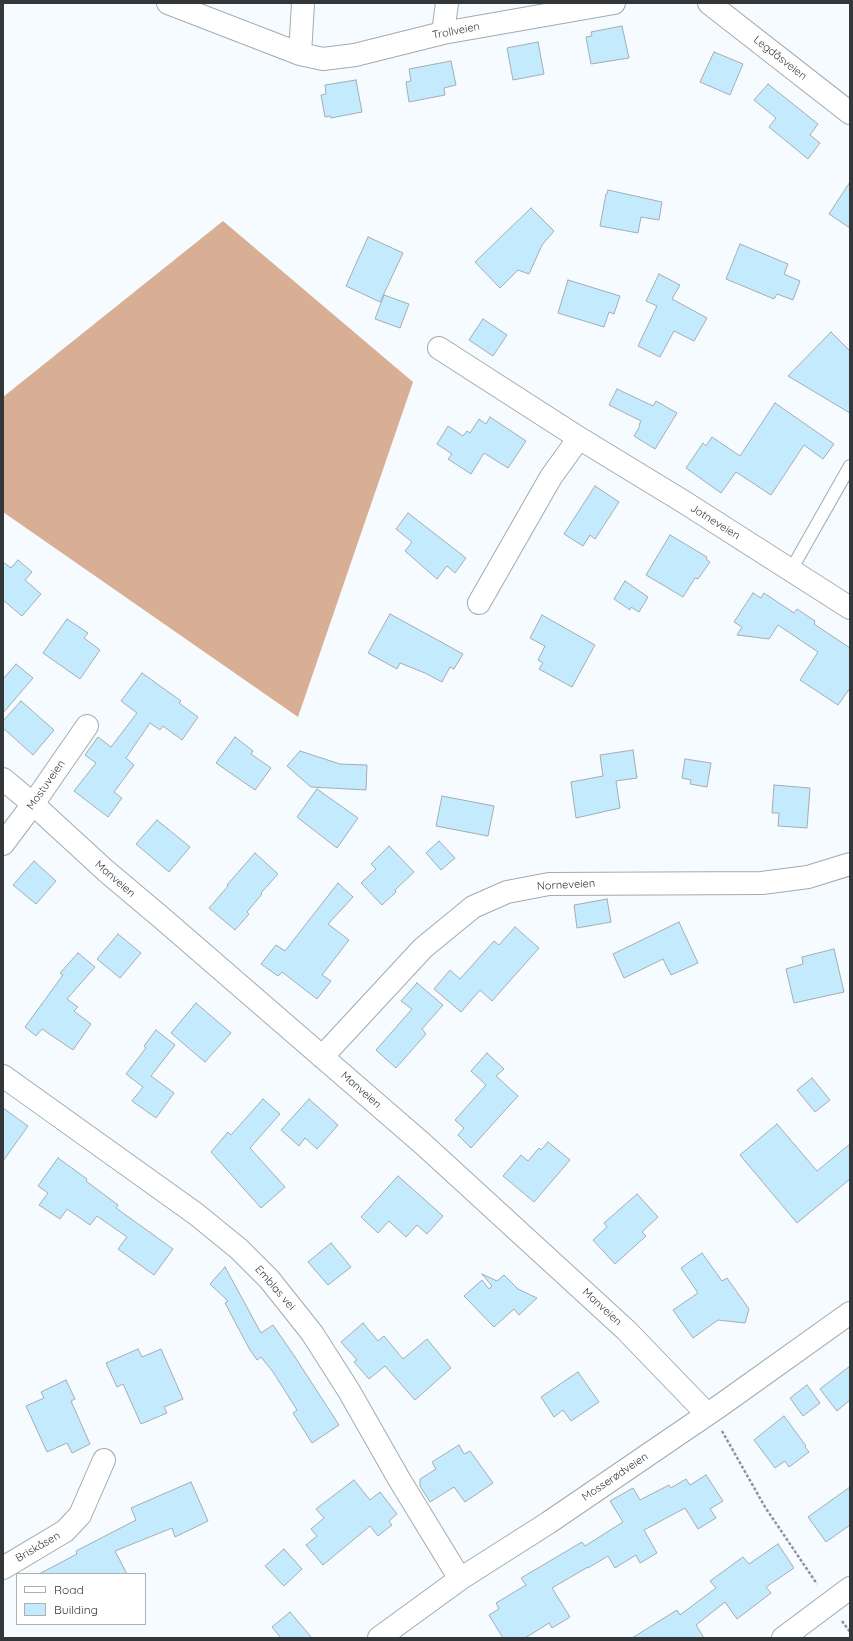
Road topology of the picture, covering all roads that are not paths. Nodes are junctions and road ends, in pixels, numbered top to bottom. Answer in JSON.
{"nodes":[{"id":1,"x":168,"y":3,"type":"edge"},
{"id":2,"x":303,"y":3,"type":"edge"},
{"id":3,"x":447,"y":3,"type":"edge"},
{"id":4,"x":614,"y":3,"type":"edge"},
{"id":5,"x":709,"y":3,"type":"edge"},
{"id":6,"x":444,"y":33,"type":"junction"},
{"id":7,"x":300,"y":54,"type":"junction"},
{"id":8,"x":850,"y":113,"type":"edge"},
{"id":9,"x":439,"y":348,"type":"dead end"},
{"id":10,"x":579,"y":438,"type":"junction"},
{"id":11,"x":850,"y":466,"type":"edge"},
{"id":12,"x":791,"y":570,"type":"junction"},
{"id":13,"x":479,"y":603,"type":"dead end"},
{"id":14,"x":850,"y":608,"type":"edge"},
{"id":15,"x":87,"y":726,"type":"dead end"},
{"id":16,"x":3,"y":779,"type":"edge"},
{"id":17,"x":33,"y":804,"type":"junction"},
{"id":18,"x":3,"y":844,"type":"edge"},
{"id":19,"x":850,"y":864,"type":"edge"},
{"id":20,"x":322,"y":1057,"type":"junction"},
{"id":21,"x":3,"y":1076,"type":"edge"},
{"id":22,"x":850,"y":1313,"type":"edge"},
{"id":23,"x":707,"y":1414,"type":"junction"},
{"id":24,"x":104,"y":1460,"type":"dead end"},
{"id":25,"x":3,"y":1568,"type":"edge"},
{"id":26,"x":460,"y":1579,"type":"junction"},
{"id":27,"x":850,"y":1588,"type":"edge"},
{"id":28,"x":379,"y":1638,"type":"edge"},
{"id":29,"x":783,"y":1638,"type":"edge"}],
"edges":[{"from":1,"to":7,"type":"street","name":"Trollveien"},
{"from":2,"to":7,"type":"street"},
{"from":3,"to":6,"type":"street"},
{"from":4,"to":6,"type":"street","name":"Trollveien"},
{"from":5,"to":8,"type":"street","name":"Legdåsveien"},
{"from":6,"to":7,"type":"street","name":"Trollveien"},
{"from":9,"to":10,"type":"street","name":"Jotneveien"},
{"from":10,"to":12,"type":"street","name":"Jotneveien"},
{"from":10,"to":13,"type":"street"},
{"from":11,"to":12,"type":"lane"},
{"from":12,"to":14,"type":"street","name":"Jotneveien"},
{"from":15,"to":17,"type":"street","name":"Mostuveien"},
{"from":16,"to":17,"type":"street","name":"Manveien"},
{"from":17,"to":18,"type":"street","name":"Mostuveien"},
{"from":17,"to":20,"type":"street","name":"Manveien"},
{"from":19,"to":20,"type":"street","name":"Norneveien"},
{"from":20,"to":23,"type":"street","name":"Manveien"},
{"from":21,"to":26,"type":"street","name":"Emblas vei"},
{"from":22,"to":23,"type":"street","name":"Mosserødveien"},
{"from":23,"to":26,"type":"street","name":"Mosserødveien"},
{"from":24,"to":25,"type":"street","name":"Briskåsen"},
{"from":26,"to":28,"type":"street","name":"Mosserødveien"},
{"from":27,"to":29,"type":"street"}]}
